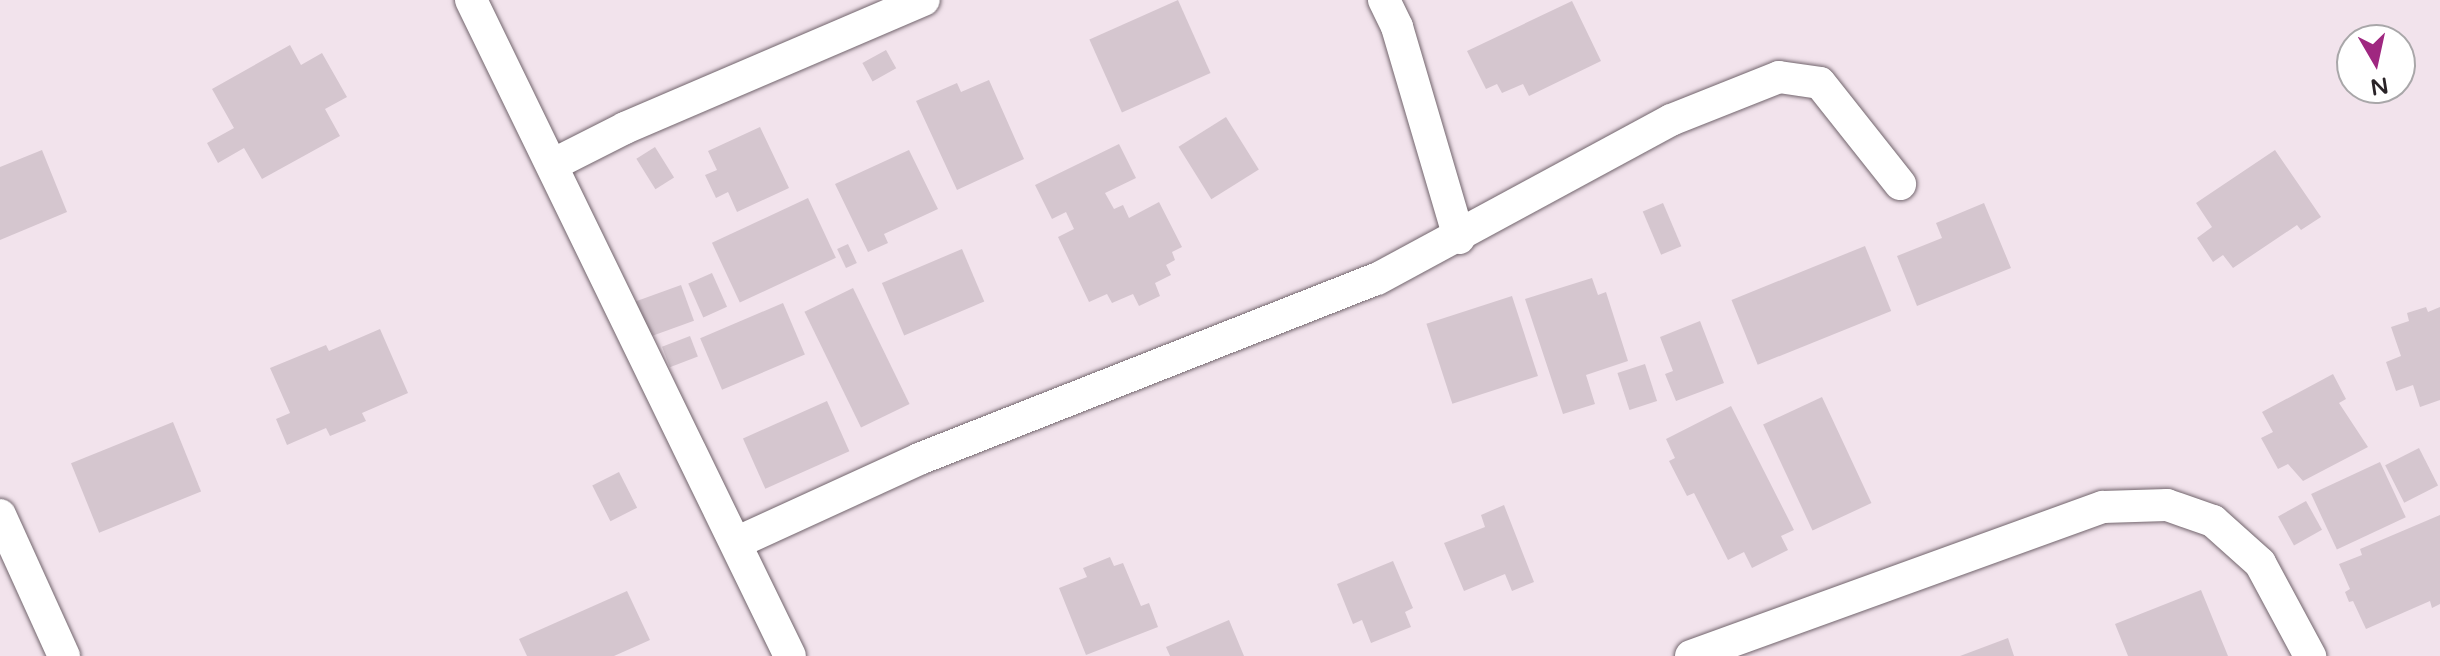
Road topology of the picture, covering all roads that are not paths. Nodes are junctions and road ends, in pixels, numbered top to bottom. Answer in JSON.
{"nodes":[{"id":1,"x":471,"y":0,"type":"edge"},
{"id":2,"x":924,"y":0,"type":"edge"},
{"id":3,"x":1384,"y":0,"type":"edge"},
{"id":4,"x":552,"y":165,"type":"junction"},
{"id":5,"x":1900,"y":184,"type":"dead end"},
{"id":6,"x":1459,"y":238,"type":"junction"},
{"id":7,"x":0,"y":515,"type":"edge"},
{"id":8,"x":738,"y":542,"type":"junction"},
{"id":9,"x":64,"y":656,"type":"edge"},
{"id":10,"x":790,"y":656,"type":"edge"},
{"id":11,"x":1691,"y":656,"type":"edge"},
{"id":12,"x":2310,"y":656,"type":"edge"}],
"edges":[{"from":1,"to":4,"type":"street"},
{"from":2,"to":4,"type":"street"},
{"from":3,"to":6,"type":"street"},
{"from":4,"to":8,"type":"street"},
{"from":5,"to":6,"type":"street"},
{"from":6,"to":8,"type":"street"},
{"from":7,"to":9,"type":"street"},
{"from":8,"to":10,"type":"street"},
{"from":11,"to":12,"type":"street"}]}
